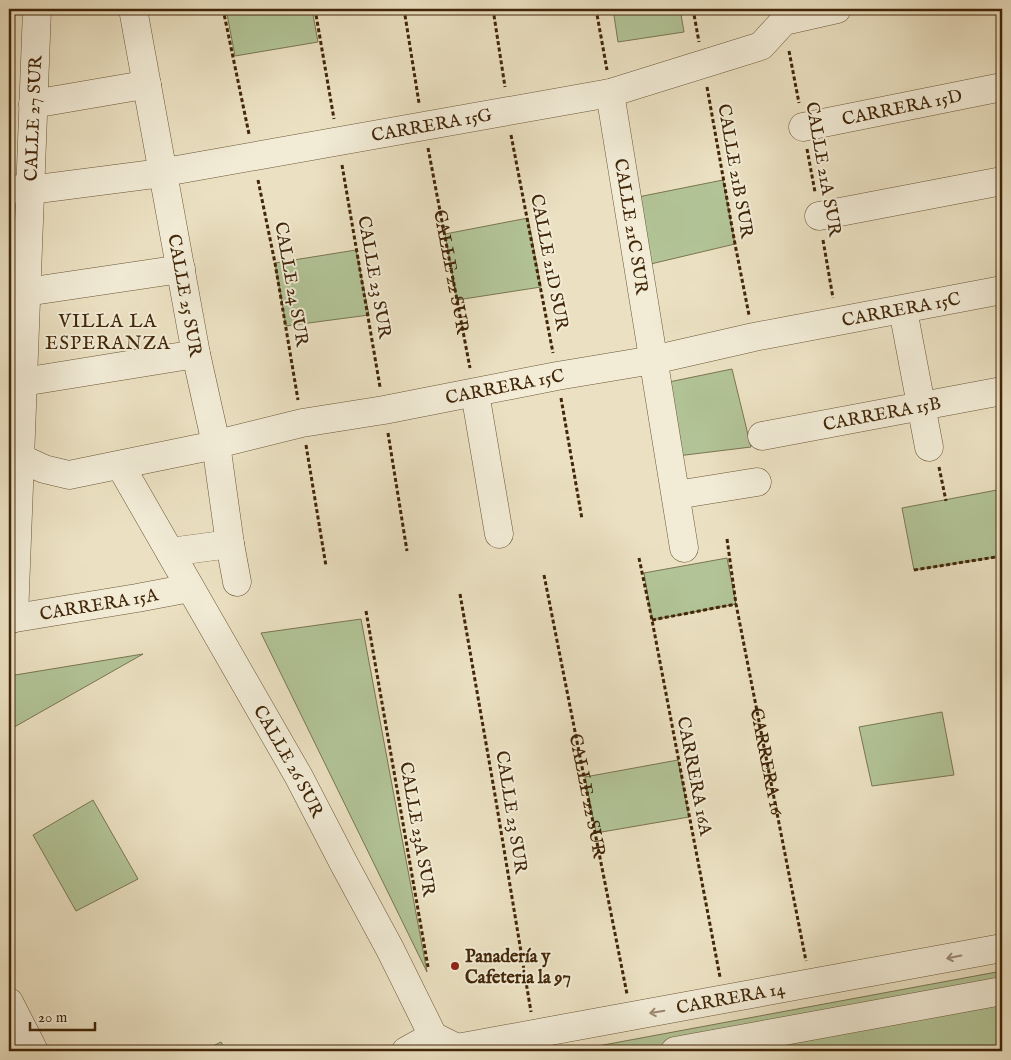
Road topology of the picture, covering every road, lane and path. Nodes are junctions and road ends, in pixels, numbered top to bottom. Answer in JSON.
{"nodes":[{"id":1,"x":36,"y":9,"type":"edge"},
{"id":2,"x":134,"y":9,"type":"edge"},
{"id":3,"x":223,"y":9,"type":"edge"},
{"id":4,"x":315,"y":9,"type":"edge"},
{"id":5,"x":404,"y":9,"type":"edge"},
{"id":6,"x":493,"y":9,"type":"edge"},
{"id":7,"x":596,"y":9,"type":"edge"},
{"id":8,"x":693,"y":9,"type":"edge"},
{"id":9,"x":837,"y":9,"type":"edge"},
{"id":10,"x":784,"y":21,"type":"junction"},
{"id":11,"x":703,"y":64,"type":"junction"},
{"id":12,"x":147,"y":85,"type":"junction"},
{"id":13,"x":1002,"y":87,"type":"edge"},
{"id":14,"x":610,"y":93,"type":"junction"},
{"id":15,"x":33,"y":104,"type":"junction"},
{"id":16,"x":508,"y":112,"type":"junction"},
{"id":17,"x":424,"y":126,"type":"junction"},
{"id":18,"x":803,"y":127,"type":"junction"},
{"id":19,"x":338,"y":141,"type":"junction"},
{"id":20,"x":253,"y":156,"type":"junction"},
{"id":21,"x":163,"y":173,"type":"junction"},
{"id":22,"x":1002,"y":181,"type":"edge"},
{"id":23,"x":19,"y":189,"type":"edge"},
{"id":24,"x":819,"y":216,"type":"junction"},
{"id":25,"x":181,"y":269,"type":"junction"},
{"id":26,"x":1002,"y":290,"type":"edge"},
{"id":27,"x":20,"y":308,"type":"edge"},
{"id":28,"x":903,"y":310,"type":"junction"},
{"id":29,"x":838,"y":321,"type":"junction"},
{"id":30,"x":754,"y":337,"type":"junction"},
{"id":31,"x":196,"y":354,"type":"junction"},
{"id":32,"x":653,"y":360,"type":"junction"},
{"id":33,"x":557,"y":376,"type":"junction"},
{"id":34,"x":23,"y":382,"type":"junction"},
{"id":35,"x":1002,"y":391,"type":"edge"},
{"id":36,"x":475,"y":393,"type":"junction"},
{"id":37,"x":922,"y":406,"type":"junction"},
{"id":38,"x":384,"y":410,"type":"junction"},
{"id":39,"x":302,"y":423,"type":"junction"},
{"id":40,"x":762,"y":436,"type":"dead end"},
{"id":41,"x":216,"y":444,"type":"junction"},
{"id":42,"x":934,"y":455,"type":"joint"},
{"id":43,"x":14,"y":458,"type":"edge"},
{"id":44,"x":120,"y":465,"type":"junction"},
{"id":45,"x":757,"y":482,"type":"dead end"},
{"id":46,"x":676,"y":495,"type":"junction"},
{"id":47,"x":946,"y":501,"type":"dead end"},
{"id":48,"x":582,"y":520,"type":"dead end"},
{"id":49,"x":499,"y":534,"type":"dead end"},
{"id":50,"x":727,"y":539,"type":"dead end"},
{"id":51,"x":230,"y":544,"type":"junction"},
{"id":52,"x":684,"y":548,"type":"dead end"},
{"id":53,"x":407,"y":551,"type":"dead end"},
{"id":54,"x":170,"y":552,"type":"junction"},
{"id":55,"x":1002,"y":556,"type":"edge"},
{"id":56,"x":639,"y":558,"type":"dead end"},
{"id":57,"x":326,"y":566,"type":"dead end"},
{"id":58,"x":914,"y":570,"type":"dead end"},
{"id":59,"x":544,"y":574,"type":"dead end"},
{"id":60,"x":237,"y":582,"type":"dead end"},
{"id":61,"x":190,"y":588,"type":"junction"},
{"id":62,"x":460,"y":594,"type":"dead end"},
{"id":63,"x":736,"y":604,"type":"junction"},
{"id":64,"x":366,"y":610,"type":"dead end"},
{"id":65,"x":12,"y":619,"type":"edge"},
{"id":66,"x":652,"y":620,"type":"junction"},
{"id":67,"x":1002,"y":948,"type":"edge"},
{"id":68,"x":428,"y":971,"type":"dead end"},
{"id":69,"x":810,"y":984,"type":"junction"},
{"id":70,"x":1002,"y":991,"type":"edge"},
{"id":71,"x":724,"y":1000,"type":"junction"},
{"id":72,"x":9,"y":1002,"type":"edge"},
{"id":73,"x":632,"y":1016,"type":"junction"},
{"id":74,"x":534,"y":1034,"type":"junction"},
{"id":75,"x":460,"y":1046,"type":"edge"},
{"id":76,"x":34,"y":1051,"type":"edge"},
{"id":77,"x":406,"y":1051,"type":"edge"},
{"id":78,"x":675,"y":1051,"type":"edge"}],
"edges":[{"from":1,"to":15,"type":"street","name":"CALLE 27 SUR"},
{"from":2,"to":12,"type":"street","name":"CALLE 25 SUR"},
{"from":3,"to":20,"type":"path","name":"CALLE 24 SUR"},
{"from":4,"to":19,"type":"path","name":"CALLE 23 SUR"},
{"from":5,"to":17,"type":"path","name":"CALLE 22 SUR"},
{"from":6,"to":16,"type":"path","name":"CALLE 21D SUR"},
{"from":7,"to":14,"type":"path"},
{"from":8,"to":11,"type":"path","name":"CALLE 21B SUR"},
{"from":9,"to":10,"type":"street"},
{"from":10,"to":11,"type":"street","name":"CARRERA 15G"},
{"from":10,"to":18,"type":"path","name":"CALLE 21A SUR"},
{"from":11,"to":14,"type":"street","name":"CARRERA 15G"},
{"from":11,"to":30,"type":"path","name":"CALLE 21B SUR"},
{"from":12,"to":15,"type":"street"},
{"from":12,"to":21,"type":"street","name":"CALLE 25 SUR"},
{"from":13,"to":18,"type":"street","name":"CARRERA 15D"},
{"from":14,"to":16,"type":"street","name":"CARRERA 15G"},
{"from":14,"to":32,"type":"street","name":"CALLE 21C SUR"},
{"from":15,"to":23,"type":"street","name":"CALLE 27 SUR"},
{"from":16,"to":17,"type":"street","name":"CARRERA 15G"},
{"from":16,"to":33,"type":"path","name":"CALLE 21D SUR"},
{"from":17,"to":19,"type":"street","name":"CARRERA 15G"},
{"from":17,"to":36,"type":"path","name":"CALLE 22 SUR"},
{"from":18,"to":24,"type":"path","name":"CALLE 21A SUR"},
{"from":19,"to":20,"type":"street","name":"CARRERA 15G"},
{"from":19,"to":38,"type":"path","name":"CALLE 23 SUR"},
{"from":20,"to":21,"type":"street","name":"CARRERA 15G"},
{"from":20,"to":39,"type":"path","name":"CALLE 24 SUR"},
{"from":21,"to":23,"type":"street","name":"CARRERA 15G"},
{"from":21,"to":25,"type":"street","name":"CALLE 25 SUR"},
{"from":22,"to":24,"type":"street"},
{"from":23,"to":27,"type":"street","name":"CALLE 27 SUR"},
{"from":24,"to":29,"type":"path","name":"CALLE 21A SUR"},
{"from":25,"to":27,"type":"street"},
{"from":25,"to":31,"type":"street","name":"CALLE 25 SUR"},
{"from":26,"to":28,"type":"street","name":"CARRERA 15C"},
{"from":27,"to":34,"type":"street","name":"CALLE 27 SUR"},
{"from":28,"to":29,"type":"street","name":"CARRERA 15C"},
{"from":28,"to":37,"type":"street"},
{"from":29,"to":30,"type":"street","name":"CARRERA 15C"},
{"from":30,"to":32,"type":"street","name":"CARRERA 15C"},
{"from":31,"to":34,"type":"street"},
{"from":31,"to":41,"type":"street","name":"CALLE 25 SUR"},
{"from":32,"to":33,"type":"street","name":"CARRERA 15C"},
{"from":32,"to":46,"type":"street"},
{"from":33,"to":36,"type":"street","name":"CARRERA 15C"},
{"from":33,"to":48,"type":"path","name":"CALLE 21D SUR"},
{"from":34,"to":43,"type":"street","name":"CALLE 27 SUR"},
{"from":35,"to":37,"type":"street","name":"CARRERA 15B"},
{"from":36,"to":38,"type":"street","name":"CARRERA 15C"},
{"from":36,"to":49,"type":"street"},
{"from":37,"to":40,"type":"street","name":"CARRERA 15B"},
{"from":37,"to":42,"type":"street"},
{"from":38,"to":39,"type":"street","name":"CARRERA 15C"},
{"from":38,"to":53,"type":"path","name":"CALLE 23 SUR"},
{"from":39,"to":41,"type":"street","name":"CARRERA 15C"},
{"from":39,"to":57,"type":"path","name":"CALLE 24 SUR"},
{"from":41,"to":44,"type":"street","name":"CARRERA 15C"},
{"from":41,"to":51,"type":"street","name":"CALLE 25 SUR"},
{"from":42,"to":47,"type":"path"},
{"from":43,"to":44,"type":"street","name":"CARRERA 15C"},
{"from":43,"to":65,"type":"street","name":"CALLE 27 SUR"},
{"from":44,"to":54,"type":"street","name":"CALLE 26 SUR"},
{"from":45,"to":46,"type":"street"},
{"from":46,"to":52,"type":"street"},
{"from":50,"to":63,"type":"path","name":"CARRERA 16"},
{"from":51,"to":54,"type":"street"},
{"from":51,"to":60,"type":"street","name":"CALLE 25 SUR"},
{"from":54,"to":61,"type":"street","name":"CALLE 26 SUR"},
{"from":55,"to":58,"type":"path"},
{"from":56,"to":66,"type":"path","name":"CARRERA 16A"},
{"from":59,"to":73,"type":"path","name":"CALLE 22 SUR"},
{"from":61,"to":65,"type":"street","name":"CARRERA 15A"},
{"from":61,"to":75,"type":"street","name":"CALLE 26 SUR"},
{"from":62,"to":74,"type":"path","name":"CALLE 23 SUR"},
{"from":63,"to":66,"type":"path"},
{"from":63,"to":69,"type":"path","name":"CARRERA 16"},
{"from":64,"to":68,"type":"path","name":"CALLE 23A SUR"},
{"from":66,"to":71,"type":"path","name":"CARRERA 16A"},
{"from":67,"to":69,"type":"street","name":"CARRERA 14","one_way":true},
{"from":69,"to":71,"type":"street","name":"CARRERA 14"},
{"from":70,"to":78,"type":"street"},
{"from":71,"to":73,"type":"street","name":"CARRERA 14","one_way":true},
{"from":72,"to":76,"type":"street"},
{"from":73,"to":74,"type":"street","name":"CARRERA 14"},
{"from":74,"to":75,"type":"street","name":"CARRERA 14"},
{"from":75,"to":77,"type":"street","name":"CARRERA 14"}]}
